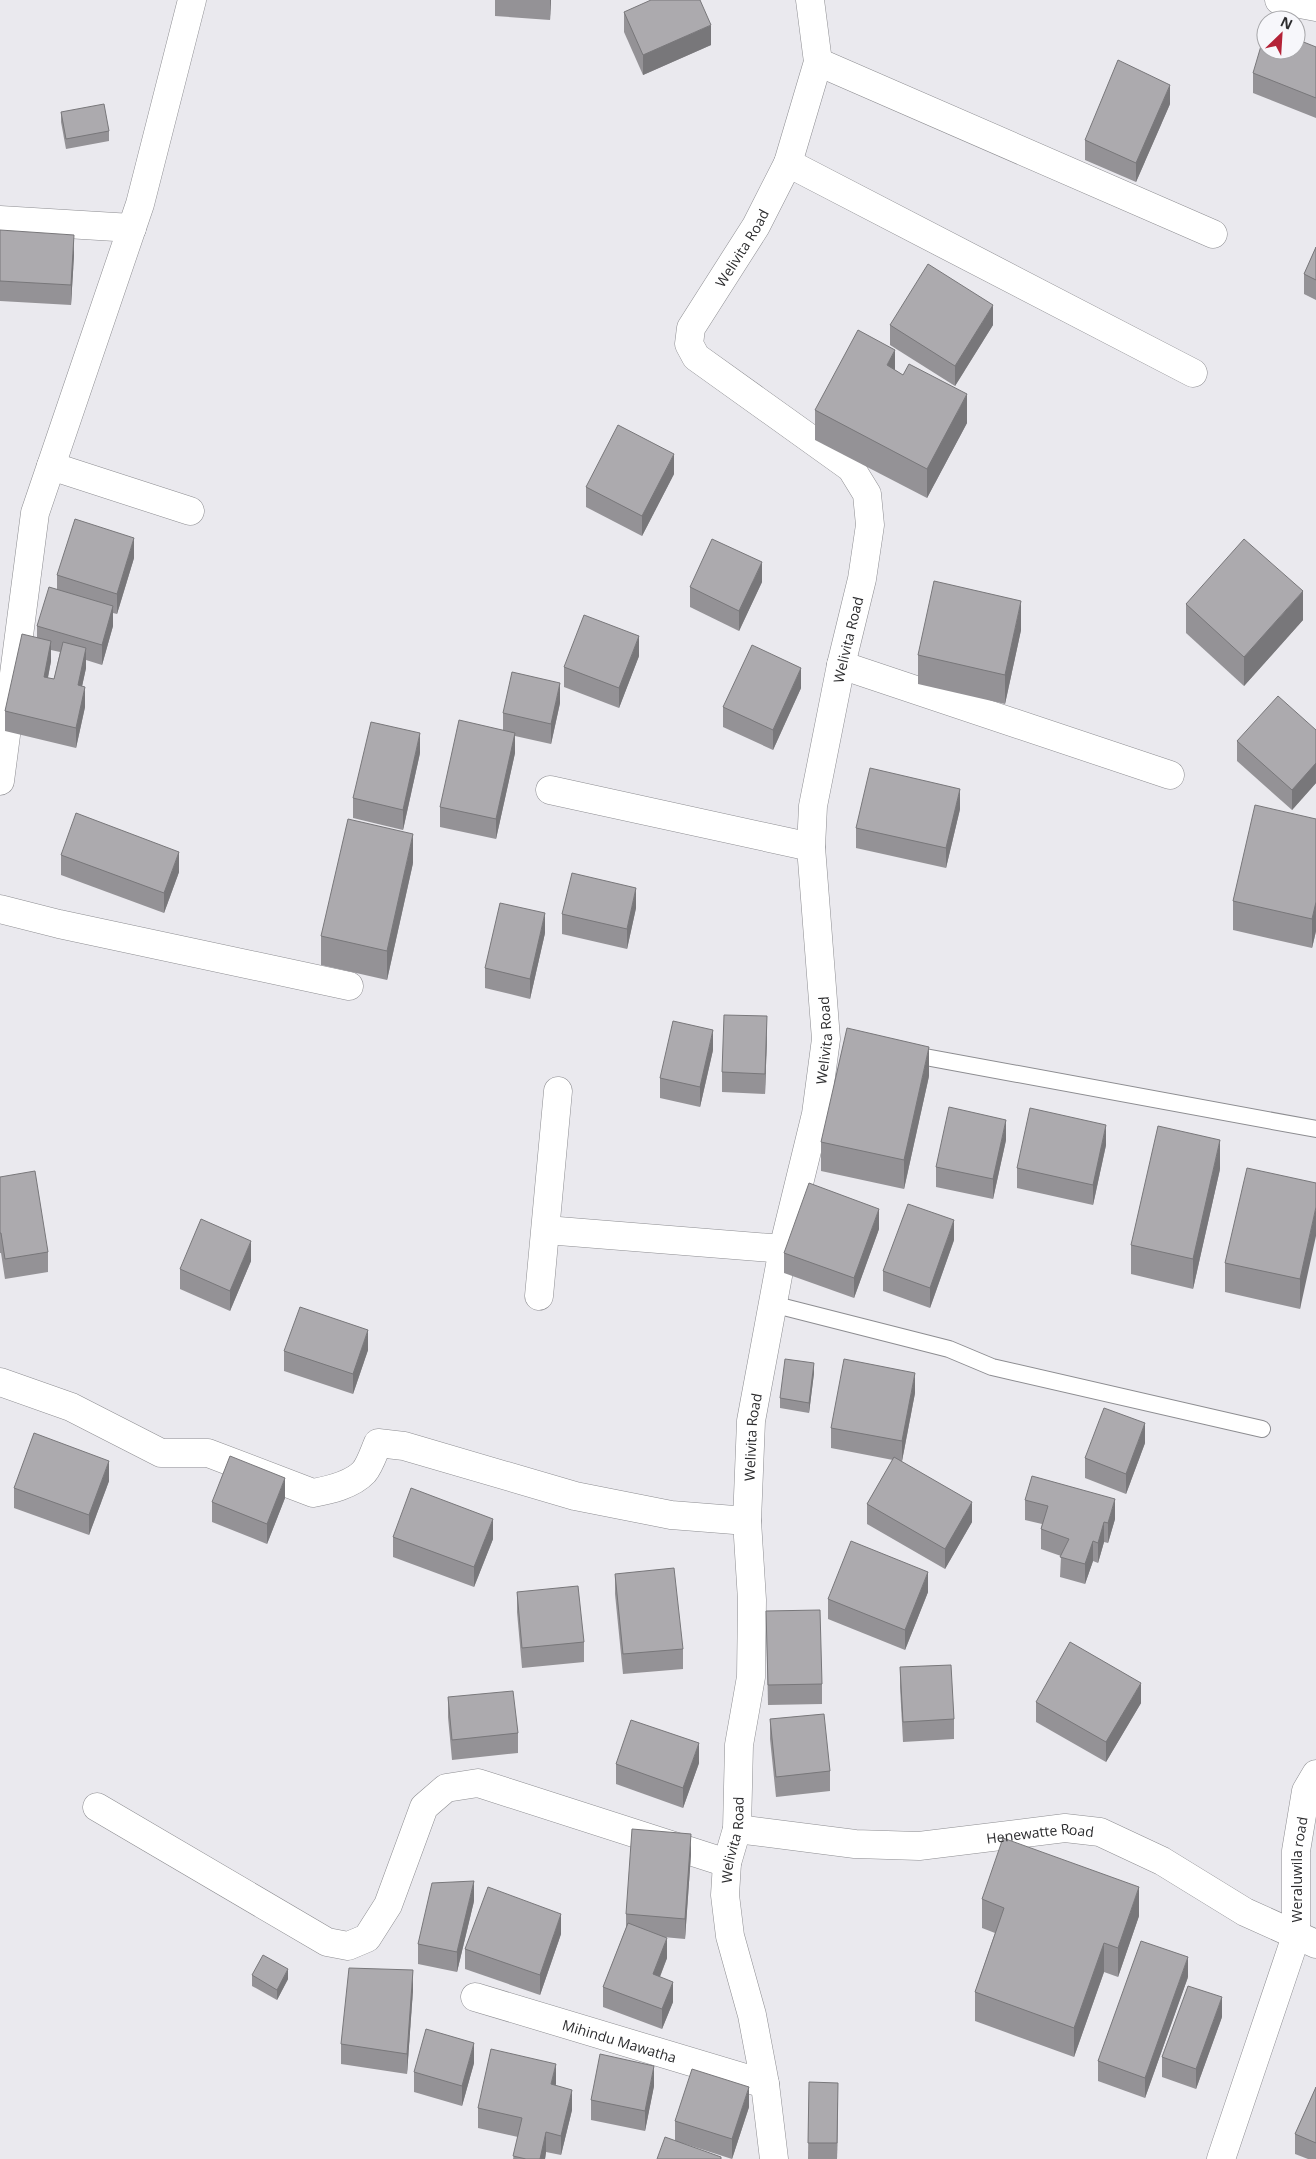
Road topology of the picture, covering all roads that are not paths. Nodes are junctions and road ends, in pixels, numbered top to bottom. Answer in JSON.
{"nodes":[{"id":1,"x":192,"y":0,"type":"edge"},
{"id":2,"x":810,"y":0,"type":"edge"},
{"id":3,"x":1279,"y":0,"type":"edge"},
{"id":4,"x":1316,"y":7,"type":"edge"},
{"id":5,"x":818,"y":62,"type":"junction"},
{"id":6,"x":788,"y":163,"type":"junction"},
{"id":7,"x":0,"y":220,"type":"edge"},
{"id":8,"x":132,"y":228,"type":"junction"},
{"id":9,"x":1213,"y":234,"type":"dead end"},
{"id":10,"x":1193,"y":373,"type":"dead end"},
{"id":11,"x":51,"y":466,"type":"junction"},
{"id":12,"x":190,"y":511,"type":"dead end"},
{"id":13,"x":842,"y":665,"type":"junction"},
{"id":14,"x":1170,"y":776,"type":"dead end"},
{"id":15,"x":0,"y":781,"type":"edge"},
{"id":16,"x":550,"y":790,"type":"dead end"},
{"id":17,"x":811,"y":847,"type":"junction"},
{"id":18,"x":0,"y":909,"type":"edge"},
{"id":19,"x":349,"y":986,"type":"dead end"},
{"id":20,"x":894,"y":1051,"type":"edge"},
{"id":21,"x":558,"y":1091,"type":"dead end"},
{"id":22,"x":1316,"y":1129,"type":"edge"},
{"id":23,"x":546,"y":1230,"type":"junction"},
{"id":24,"x":783,"y":1249,"type":"junction"},
{"id":25,"x":539,"y":1296,"type":"dead end"},
{"id":26,"x":772,"y":1304,"type":"junction"},
{"id":27,"x":0,"y":1382,"type":"edge"},
{"id":28,"x":1262,"y":1429,"type":"dead end"},
{"id":29,"x":747,"y":1521,"type":"junction"},
{"id":30,"x":1316,"y":1774,"type":"edge"},
{"id":31,"x":97,"y":1807,"type":"dead end"},
{"id":32,"x":737,"y":1829,"type":"junction"},
{"id":33,"x":727,"y":1863,"type":"junction"},
{"id":34,"x":1306,"y":1940,"type":"edge"},
{"id":35,"x":475,"y":1998,"type":"dead end"},
{"id":36,"x":764,"y":2084,"type":"junction"},
{"id":37,"x":774,"y":2159,"type":"edge"},
{"id":38,"x":1221,"y":2159,"type":"edge"}],
"edges":[{"from":1,"to":8,"type":"street"},
{"from":2,"to":5,"type":"street","name":"Welivita Road"},
{"from":3,"to":4,"type":"street"},
{"from":5,"to":6,"type":"street","name":"Welivita Road"},
{"from":5,"to":9,"type":"street"},
{"from":6,"to":10,"type":"street"},
{"from":6,"to":13,"type":"street","name":"Welivita Road"},
{"from":7,"to":8,"type":"street"},
{"from":8,"to":11,"type":"street"},
{"from":11,"to":12,"type":"street"},
{"from":11,"to":15,"type":"street"},
{"from":13,"to":14,"type":"street"},
{"from":13,"to":17,"type":"street","name":"Welivita Road"},
{"from":16,"to":17,"type":"street"},
{"from":17,"to":24,"type":"street","name":"Welivita Road"},
{"from":18,"to":19,"type":"street"},
{"from":20,"to":22,"type":"lane"},
{"from":21,"to":23,"type":"street"},
{"from":23,"to":24,"type":"street"},
{"from":23,"to":25,"type":"street"},
{"from":24,"to":26,"type":"street","name":"Welivita Road"},
{"from":26,"to":28,"type":"lane"},
{"from":26,"to":29,"type":"street","name":"Welivita Road"},
{"from":27,"to":29,"type":"street"},
{"from":29,"to":32,"type":"street","name":"Welivita Road"},
{"from":30,"to":34,"type":"street","name":"Weraluwila road"},
{"from":31,"to":33,"type":"street"},
{"from":32,"to":33,"type":"street","name":"Welivita Road"},
{"from":32,"to":34,"type":"street","name":"Henewatte Road"},
{"from":33,"to":36,"type":"street","name":"Welivita Road"},
{"from":34,"to":38,"type":"street","name":"Weraluwila road"},
{"from":35,"to":36,"type":"street","name":"Mihindu Mawatha"},
{"from":36,"to":37,"type":"street","name":"Welivita Road"}]}
